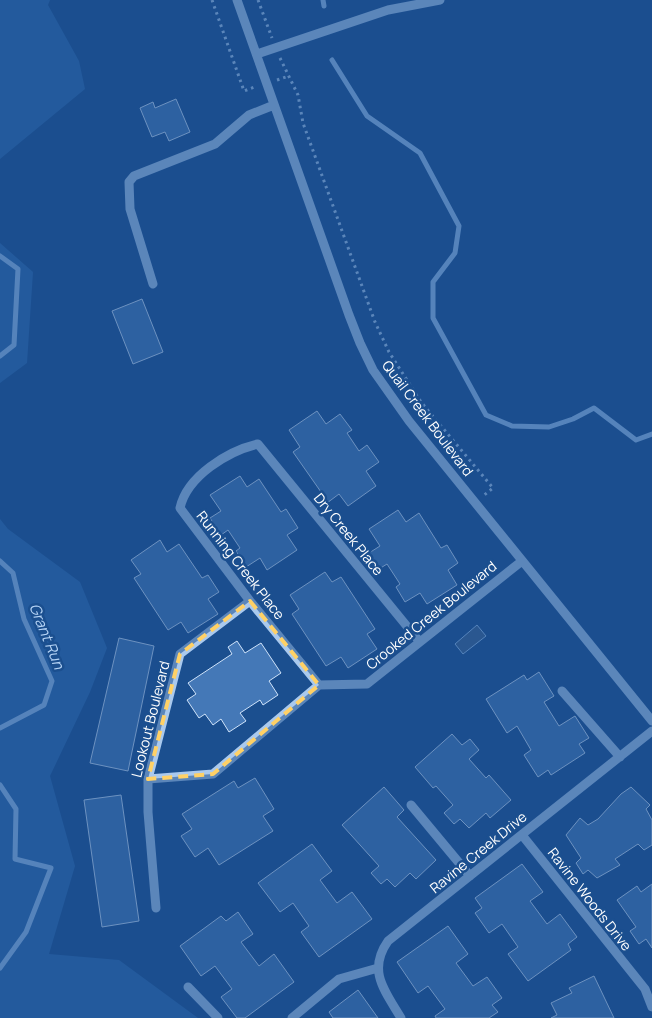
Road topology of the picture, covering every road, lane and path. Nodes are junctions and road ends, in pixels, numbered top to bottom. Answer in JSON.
{"nodes":[{"id":1,"x":212,"y":0,"type":"edge"},
{"id":2,"x":237,"y":0,"type":"edge"},
{"id":3,"x":258,"y":0,"type":"edge"},
{"id":4,"x":440,"y":0,"type":"edge"},
{"id":5,"x":276,"y":48,"type":"junction"},
{"id":6,"x":257,"y":54,"type":"junction"},
{"id":7,"x":288,"y":76,"type":"junction"},
{"id":8,"x":266,"y":83,"type":"junction"},
{"id":9,"x":274,"y":105,"type":"junction"},
{"id":10,"x":154,"y":284,"type":"dead end"},
{"id":11,"x":258,"y":444,"type":"joint"},
{"id":12,"x":475,"y":503,"type":"junction"},
{"id":13,"x":522,"y":560,"type":"junction"},
{"id":14,"x":250,"y":601,"type":"junction"},
{"id":15,"x":419,"y":641,"type":"junction"},
{"id":16,"x":319,"y":685,"type":"junction"},
{"id":17,"x":562,"y":691,"type":"dead end"},
{"id":18,"x":652,"y":721,"type":"edge"},
{"id":19,"x":652,"y":731,"type":"edge"},
{"id":20,"x":620,"y":757,"type":"junction"},
{"id":21,"x":148,"y":778,"type":"junction"},
{"id":22,"x":411,"y":805,"type":"dead end"},
{"id":23,"x":522,"y":835,"type":"junction"},
{"id":24,"x":470,"y":876,"type":"junction"},
{"id":25,"x":156,"y":908,"type":"dead end"},
{"id":26,"x":378,"y":968,"type":"junction"},
{"id":27,"x":188,"y":988,"type":"dead end"},
{"id":28,"x":652,"y":1007,"type":"edge"},
{"id":29,"x":218,"y":1018,"type":"edge"},
{"id":30,"x":292,"y":1018,"type":"edge"},
{"id":31,"x":401,"y":1018,"type":"edge"}],
"edges":[{"from":1,"to":8,"type":"path"},
{"from":2,"to":6,"type":"street","name":"Quail Creek Boulevard"},
{"from":3,"to":5,"type":"path"},
{"from":4,"to":5,"type":"street"},
{"from":5,"to":6,"type":"street"},
{"from":5,"to":7,"type":"path"},
{"from":6,"to":8,"type":"street","name":"Quail Creek Boulevard"},
{"from":7,"to":8,"type":"path"},
{"from":7,"to":12,"type":"path"},
{"from":8,"to":9,"type":"street","name":"Quail Creek Boulevard"},
{"from":9,"to":10,"type":"street"},
{"from":9,"to":12,"type":"street","name":"Quail Creek Boulevard"},
{"from":11,"to":14,"type":"street","name":"Running Creek Place"},
{"from":11,"to":15,"type":"street","name":"Dry Creek Place"},
{"from":12,"to":13,"type":"street","name":"Quail Creek Boulevard"},
{"from":13,"to":15,"type":"street","name":"Crooked Creek Boulevard"},
{"from":13,"to":18,"type":"street","name":"Quail Creek Boulevard"},
{"from":14,"to":16,"type":"street","name":"Running Creek Place"},
{"from":14,"to":21,"type":"street","name":"Lookout Boulevard"},
{"from":15,"to":16,"type":"street","name":"Crooked Creek Boulevard"},
{"from":16,"to":21,"type":"street"},
{"from":17,"to":20,"type":"street"},
{"from":19,"to":20,"type":"street","name":"Ravine Creek Drive"},
{"from":20,"to":23,"type":"street","name":"Ravine Creek Drive"},
{"from":21,"to":25,"type":"street","name":"Lookout Boulevard"},
{"from":22,"to":24,"type":"street"},
{"from":23,"to":24,"type":"street","name":"Ravine Creek Drive"},
{"from":23,"to":28,"type":"street","name":"Ravine Woods Drive"},
{"from":24,"to":26,"type":"street","name":"Ravine Creek Drive"},
{"from":26,"to":30,"type":"street"},
{"from":26,"to":31,"type":"street"},
{"from":27,"to":29,"type":"street"}]}
